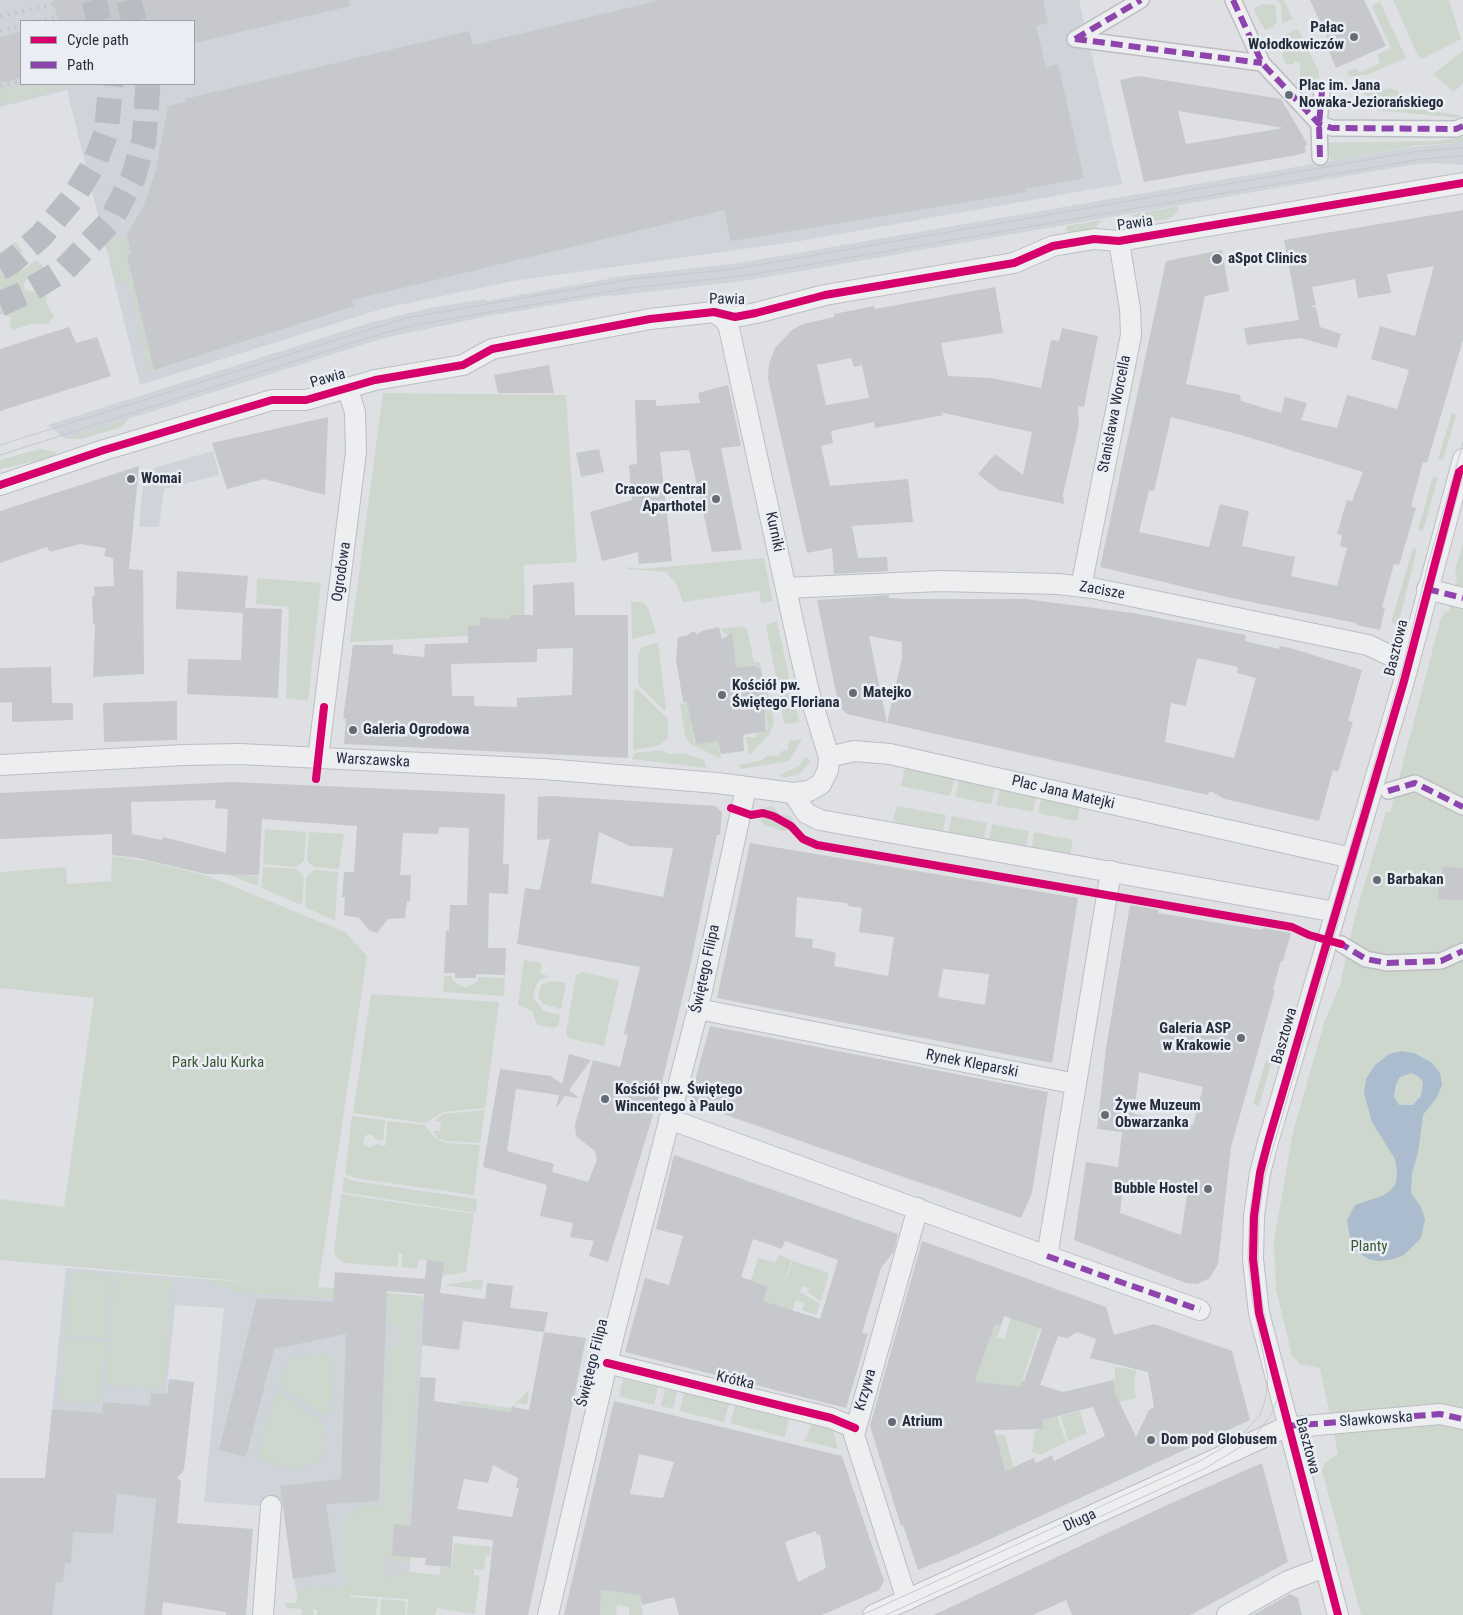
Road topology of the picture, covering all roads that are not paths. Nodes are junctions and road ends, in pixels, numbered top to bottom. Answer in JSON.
{"nodes":[{"id":1,"x":1142,"y":0,"type":"edge"},
{"id":2,"x":1233,"y":0,"type":"edge"},
{"id":3,"x":1262,"y":63,"type":"junction"},
{"id":4,"x":1322,"y":91,"type":"dead end"},
{"id":5,"x":1319,"y":124,"type":"junction"},
{"id":6,"x":1463,"y":126,"type":"edge"},
{"id":7,"x":1320,"y":157,"type":"dead end"},
{"id":8,"x":1463,"y":183,"type":"edge"},
{"id":9,"x":1119,"y":241,"type":"junction"},
{"id":10,"x":714,"y":312,"type":"junction"},
{"id":11,"x":347,"y":387,"type":"junction"},
{"id":12,"x":1462,"y":467,"type":"edge"},
{"id":13,"x":0,"y":485,"type":"edge"},
{"id":14,"x":1081,"y":587,"type":"junction"},
{"id":15,"x":786,"y":588,"type":"junction"},
{"id":16,"x":1427,"y":589,"type":"junction"},
{"id":17,"x":1463,"y":598,"type":"edge"},
{"id":18,"x":1408,"y":664,"type":"junction"},
{"id":19,"x":829,"y":757,"type":"junction"},
{"id":20,"x":318,"y":758,"type":"junction"},
{"id":21,"x":0,"y":765,"type":"edge"},
{"id":22,"x":746,"y":788,"type":"junction"},
{"id":23,"x":1388,"y":792,"type":"dead end"},
{"id":24,"x":794,"y":793,"type":"junction"},
{"id":25,"x":1463,"y":807,"type":"edge"},
{"id":26,"x":1352,"y":858,"type":"junction"},
{"id":27,"x":1111,"y":871,"type":"junction"},
{"id":28,"x":1336,"y":912,"type":"junction"},
{"id":29,"x":1342,"y":944,"type":"dead end"},
{"id":30,"x":1463,"y":951,"type":"edge"},
{"id":31,"x":698,"y":1009,"type":"junction"},
{"id":32,"x":1076,"y":1084,"type":"junction"},
{"id":33,"x":669,"y":1119,"type":"junction"},
{"id":34,"x":918,"y":1208,"type":"junction"},
{"id":35,"x":1047,"y":1256,"type":"junction"},
{"id":36,"x":1200,"y":1310,"type":"dead end"},
{"id":37,"x":607,"y":1363,"type":"junction"},
{"id":38,"x":1463,"y":1419,"type":"edge"},
{"id":39,"x":1288,"y":1426,"type":"junction"},
{"id":40,"x":855,"y":1428,"type":"junction"},
{"id":41,"x":271,"y":1506,"type":"dead end"},
{"id":42,"x":1325,"y":1567,"type":"junction"},
{"id":43,"x":907,"y":1600,"type":"junction"},
{"id":44,"x":264,"y":1615,"type":"edge"},
{"id":45,"x":548,"y":1615,"type":"edge"},
{"id":46,"x":873,"y":1615,"type":"edge"},
{"id":47,"x":1227,"y":1615,"type":"edge"},
{"id":48,"x":1338,"y":1615,"type":"edge"}],
"edges":[{"from":1,"to":3,"type":"street"},
{"from":2,"to":3,"type":"street"},
{"from":3,"to":5,"type":"street"},
{"from":4,"to":5,"type":"street"},
{"from":5,"to":6,"type":"street"},
{"from":5,"to":7,"type":"street"},
{"from":8,"to":9,"type":"street","name":"Pawia"},
{"from":9,"to":10,"type":"street","name":"Pawia"},
{"from":9,"to":14,"type":"street","name":"Stanisława Worcella"},
{"from":10,"to":11,"type":"street","name":"Pawia"},
{"from":10,"to":15,"type":"street","name":"Kurniki"},
{"from":11,"to":13,"type":"street","name":"Pawia"},
{"from":11,"to":20,"type":"street","name":"Ogrodowa"},
{"from":12,"to":16,"type":"street","name":"Basztowa"},
{"from":14,"to":15,"type":"street","name":"Zacisze"},
{"from":14,"to":18,"type":"street","name":"Zacisze"},
{"from":15,"to":19,"type":"street","name":"Kurniki"},
{"from":16,"to":17,"type":"street"},
{"from":16,"to":18,"type":"street","name":"Basztowa"},
{"from":18,"to":26,"type":"street","name":"Basztowa"},
{"from":19,"to":24,"type":"street"},
{"from":19,"to":26,"type":"street","name":"Plac Jana Matejki"},
{"from":20,"to":21,"type":"street","name":"Warszawska"},
{"from":20,"to":22,"type":"street","name":"Warszawska"},
{"from":22,"to":24,"type":"street"},
{"from":22,"to":31,"type":"street","name":"Świętego Filipa"},
{"from":23,"to":25,"type":"street"},
{"from":24,"to":27,"type":"street"},
{"from":26,"to":28,"type":"street","name":"Basztowa"},
{"from":27,"to":28,"type":"street"},
{"from":27,"to":32,"type":"street"},
{"from":28,"to":39,"type":"street","name":"Basztowa"},
{"from":29,"to":30,"type":"street"},
{"from":31,"to":32,"type":"street","name":"Rynek Kleparski"},
{"from":31,"to":33,"type":"street","name":"Świętego Filipa"},
{"from":32,"to":35,"type":"street"},
{"from":33,"to":34,"type":"street"},
{"from":33,"to":37,"type":"street","name":"Świętego Filipa"},
{"from":34,"to":35,"type":"street"},
{"from":34,"to":40,"type":"street","name":"Krzywa"},
{"from":35,"to":36,"type":"street"},
{"from":37,"to":40,"type":"street","name":"Krótka"},
{"from":37,"to":45,"type":"street","name":"Świętego Filipa"},
{"from":38,"to":39,"type":"street","name":"Sławkowska"},
{"from":39,"to":42,"type":"street","name":"Basztowa"},
{"from":39,"to":43,"type":"street","name":"Długa"},
{"from":40,"to":43,"type":"street","name":"Krzywa"},
{"from":41,"to":44,"type":"street"},
{"from":42,"to":47,"type":"street"},
{"from":42,"to":48,"type":"street","name":"Basztowa"},
{"from":43,"to":46,"type":"street","name":"Długa"}]}
